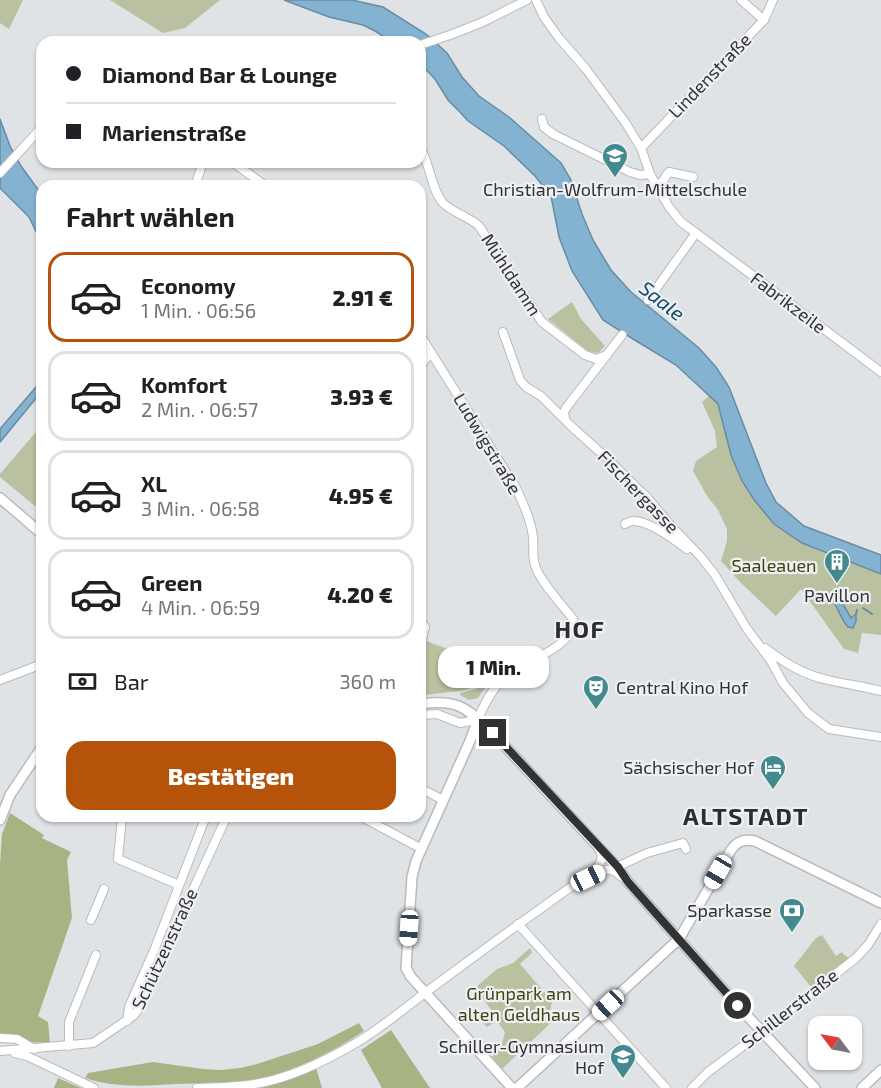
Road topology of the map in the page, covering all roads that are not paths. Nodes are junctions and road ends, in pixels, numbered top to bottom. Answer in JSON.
{"nodes":[{"id":1,"x":527,"y":0,"type":"edge"},
{"id":2,"x":536,"y":0,"type":"edge"},
{"id":3,"x":741,"y":0,"type":"edge"},
{"id":4,"x":773,"y":0,"type":"edge"},
{"id":5,"x":764,"y":20,"type":"junction"},
{"id":6,"x":426,"y":43,"type":"edge"},
{"id":7,"x":542,"y":119,"type":"dead end"},
{"id":8,"x":36,"y":135,"type":"edge"},
{"id":9,"x":641,"y":148,"type":"junction"},
{"id":10,"x":426,"y":157,"type":"edge"},
{"id":11,"x":240,"y":168,"type":"edge"},
{"id":12,"x":0,"y":173,"type":"edge"},
{"id":13,"x":650,"y":174,"type":"junction"},
{"id":14,"x":693,"y":177,"type":"dead end"},
{"id":15,"x":258,"y":180,"type":"edge"},
{"id":16,"x":656,"y":186,"type":"junction"},
{"id":17,"x":696,"y":233,"type":"junction"},
{"id":18,"x":648,"y":300,"type":"dead end"},
{"id":19,"x":503,"y":332,"type":"dead end"},
{"id":20,"x":622,"y":334,"type":"dead end"},
{"id":21,"x":426,"y":346,"type":"edge"},
{"id":22,"x":430,"y":353,"type":"junction"},
{"id":23,"x":607,"y":355,"type":"junction"},
{"id":24,"x":426,"y":359,"type":"edge"},
{"id":25,"x":881,"y":372,"type":"edge"},
{"id":26,"x":565,"y":419,"type":"junction"},
{"id":27,"x":0,"y":498,"type":"edge"},
{"id":28,"x":624,"y":524,"type":"dead end"},
{"id":29,"x":36,"y":529,"type":"edge"},
{"id":30,"x":709,"y":567,"type":"junction"},
{"id":31,"x":755,"y":639,"type":"junction"},
{"id":32,"x":36,"y":666,"type":"edge"},
{"id":33,"x":0,"y":680,"type":"edge"},
{"id":34,"x":881,"y":691,"type":"edge"},
{"id":35,"x":426,"y":703,"type":"edge"},
{"id":36,"x":426,"y":715,"type":"edge"},
{"id":37,"x":478,"y":719,"type":"junction"},
{"id":38,"x":881,"y":737,"type":"edge"},
{"id":39,"x":36,"y":756,"type":"edge"},
{"id":40,"x":426,"y":791,"type":"edge"},
{"id":41,"x":443,"y":800,"type":"junction"},
{"id":42,"x":0,"y":820,"type":"edge"},
{"id":43,"x":121,"y":822,"type":"edge"},
{"id":44,"x":204,"y":822,"type":"edge"},
{"id":45,"x":224,"y":822,"type":"edge"},
{"id":46,"x":372,"y":822,"type":"edge"},
{"id":47,"x":597,"y":847,"type":"junction"},
{"id":48,"x":422,"y":849,"type":"junction"},
{"id":49,"x":686,"y":849,"type":"dead end"},
{"id":50,"x":602,"y":858,"type":"junction"},
{"id":51,"x":615,"y":869,"type":"junction"},
{"id":52,"x":588,"y":878,"type":"junction"},
{"id":53,"x":179,"y":885,"type":"junction"},
{"id":54,"x":104,"y":889,"type":"dead end"},
{"id":55,"x":881,"y":903,"type":"edge"},
{"id":56,"x":91,"y":920,"type":"dead end"},
{"id":57,"x":518,"y":924,"type":"junction"},
{"id":58,"x":881,"y":924,"type":"edge"},
{"id":59,"x":679,"y":939,"type":"junction"},
{"id":60,"x":96,"y":955,"type":"dead end"},
{"id":61,"x":426,"y":993,"type":"junction"},
{"id":62,"x":598,"y":1014,"type":"junction"},
{"id":63,"x":127,"y":1022,"type":"junction"},
{"id":64,"x":762,"y":1032,"type":"junction"},
{"id":65,"x":0,"y":1038,"type":"edge"},
{"id":66,"x":69,"y":1046,"type":"junction"},
{"id":67,"x":34,"y":1049,"type":"junction"},
{"id":68,"x":4,"y":1051,"type":"edge"},
{"id":69,"x":881,"y":1070,"type":"edge"},
{"id":70,"x":94,"y":1088,"type":"edge"},
{"id":71,"x":197,"y":1088,"type":"edge"},
{"id":72,"x":512,"y":1088,"type":"edge"},
{"id":73,"x":517,"y":1088,"type":"edge"},
{"id":74,"x":666,"y":1088,"type":"edge"},
{"id":75,"x":692,"y":1088,"type":"edge"},
{"id":76,"x":815,"y":1088,"type":"edge"},
{"id":77,"x":862,"y":1088,"type":"edge"}],
"edges":[{"from":1,"to":6,"type":"street"},
{"from":2,"to":9,"type":"street","name":"Fabrikzeile"},
{"from":3,"to":5,"type":"street"},
{"from":4,"to":5,"type":"street","name":"Lindenstraße"},
{"from":5,"to":9,"type":"street","name":"Lindenstraße"},
{"from":7,"to":13,"type":"street"},
{"from":8,"to":12,"type":"street"},
{"from":9,"to":13,"type":"street","name":"Fabrikzeile"},
{"from":10,"to":23,"type":"street","name":"Mühldamm"},
{"from":11,"to":15,"type":"street"},
{"from":13,"to":16,"type":"street","name":"Fabrikzeile"},
{"from":14,"to":16,"type":"street"},
{"from":16,"to":17,"type":"street","name":"Fabrikzeile"},
{"from":17,"to":18,"type":"street"},
{"from":17,"to":25,"type":"street","name":"Fabrikzeile"},
{"from":19,"to":26,"type":"street","name":"Fischergasse"},
{"from":20,"to":23,"type":"street"},
{"from":21,"to":22,"type":"street","name":"Ludwigstraße"},
{"from":22,"to":24,"type":"street"},
{"from":22,"to":37,"type":"street","name":"Ludwigstraße"},
{"from":23,"to":26,"type":"street"},
{"from":26,"to":30,"type":"street","name":"Fischergasse"},
{"from":27,"to":29,"type":"main road"},
{"from":28,"to":30,"type":"street","name":"Fischergasse"},
{"from":30,"to":31,"type":"street","name":"Fischergasse"},
{"from":31,"to":34,"type":"street"},
{"from":31,"to":38,"type":"street","name":"Fischergasse"},
{"from":32,"to":33,"type":"street"},
{"from":35,"to":37,"type":"main road"},
{"from":36,"to":37,"type":"street"},
{"from":37,"to":41,"type":"main road"},
{"from":37,"to":47,"type":"main road"},
{"from":39,"to":42,"type":"main road"},
{"from":40,"to":41,"type":"street"},
{"from":41,"to":48,"type":"main road"},
{"from":43,"to":53,"type":"street"},
{"from":44,"to":53,"type":"street"},
{"from":45,"to":63,"type":"street","name":"Schützenstraße"},
{"from":46,"to":48,"type":"street"},
{"from":47,"to":50,"type":"street"},
{"from":47,"to":51,"type":"main road"},
{"from":48,"to":61,"type":"main road"},
{"from":49,"to":51,"type":"street"},
{"from":50,"to":51,"type":"street"},
{"from":50,"to":52,"type":"street"},
{"from":51,"to":52,"type":"street"},
{"from":51,"to":59,"type":"main road"},
{"from":52,"to":57,"type":"street"},
{"from":53,"to":63,"type":"street"},
{"from":54,"to":56,"type":"street"},
{"from":55,"to":59,"type":"main road"},
{"from":57,"to":61,"type":"street"},
{"from":57,"to":62,"type":"street"},
{"from":58,"to":64,"type":"street","name":"Schillerstraße"},
{"from":59,"to":62,"type":"main road"},
{"from":59,"to":64,"type":"main road"},
{"from":60,"to":66,"type":"street"},
{"from":61,"to":71,"type":"street"},
{"from":61,"to":72,"type":"main road"},
{"from":62,"to":73,"type":"main road"},
{"from":62,"to":74,"type":"street"},
{"from":63,"to":66,"type":"street","name":"Schützenstraße"},
{"from":64,"to":75,"type":"street","name":"Schillerstraße"},
{"from":64,"to":76,"type":"main road"},
{"from":65,"to":67,"type":"street","name":"Schützenstraße"},
{"from":66,"to":67,"type":"street","name":"Schützenstraße"},
{"from":67,"to":68,"type":"street","name":"Schützenstraße"},
{"from":68,"to":70,"type":"street"},
{"from":69,"to":77,"type":"main road"}]}
